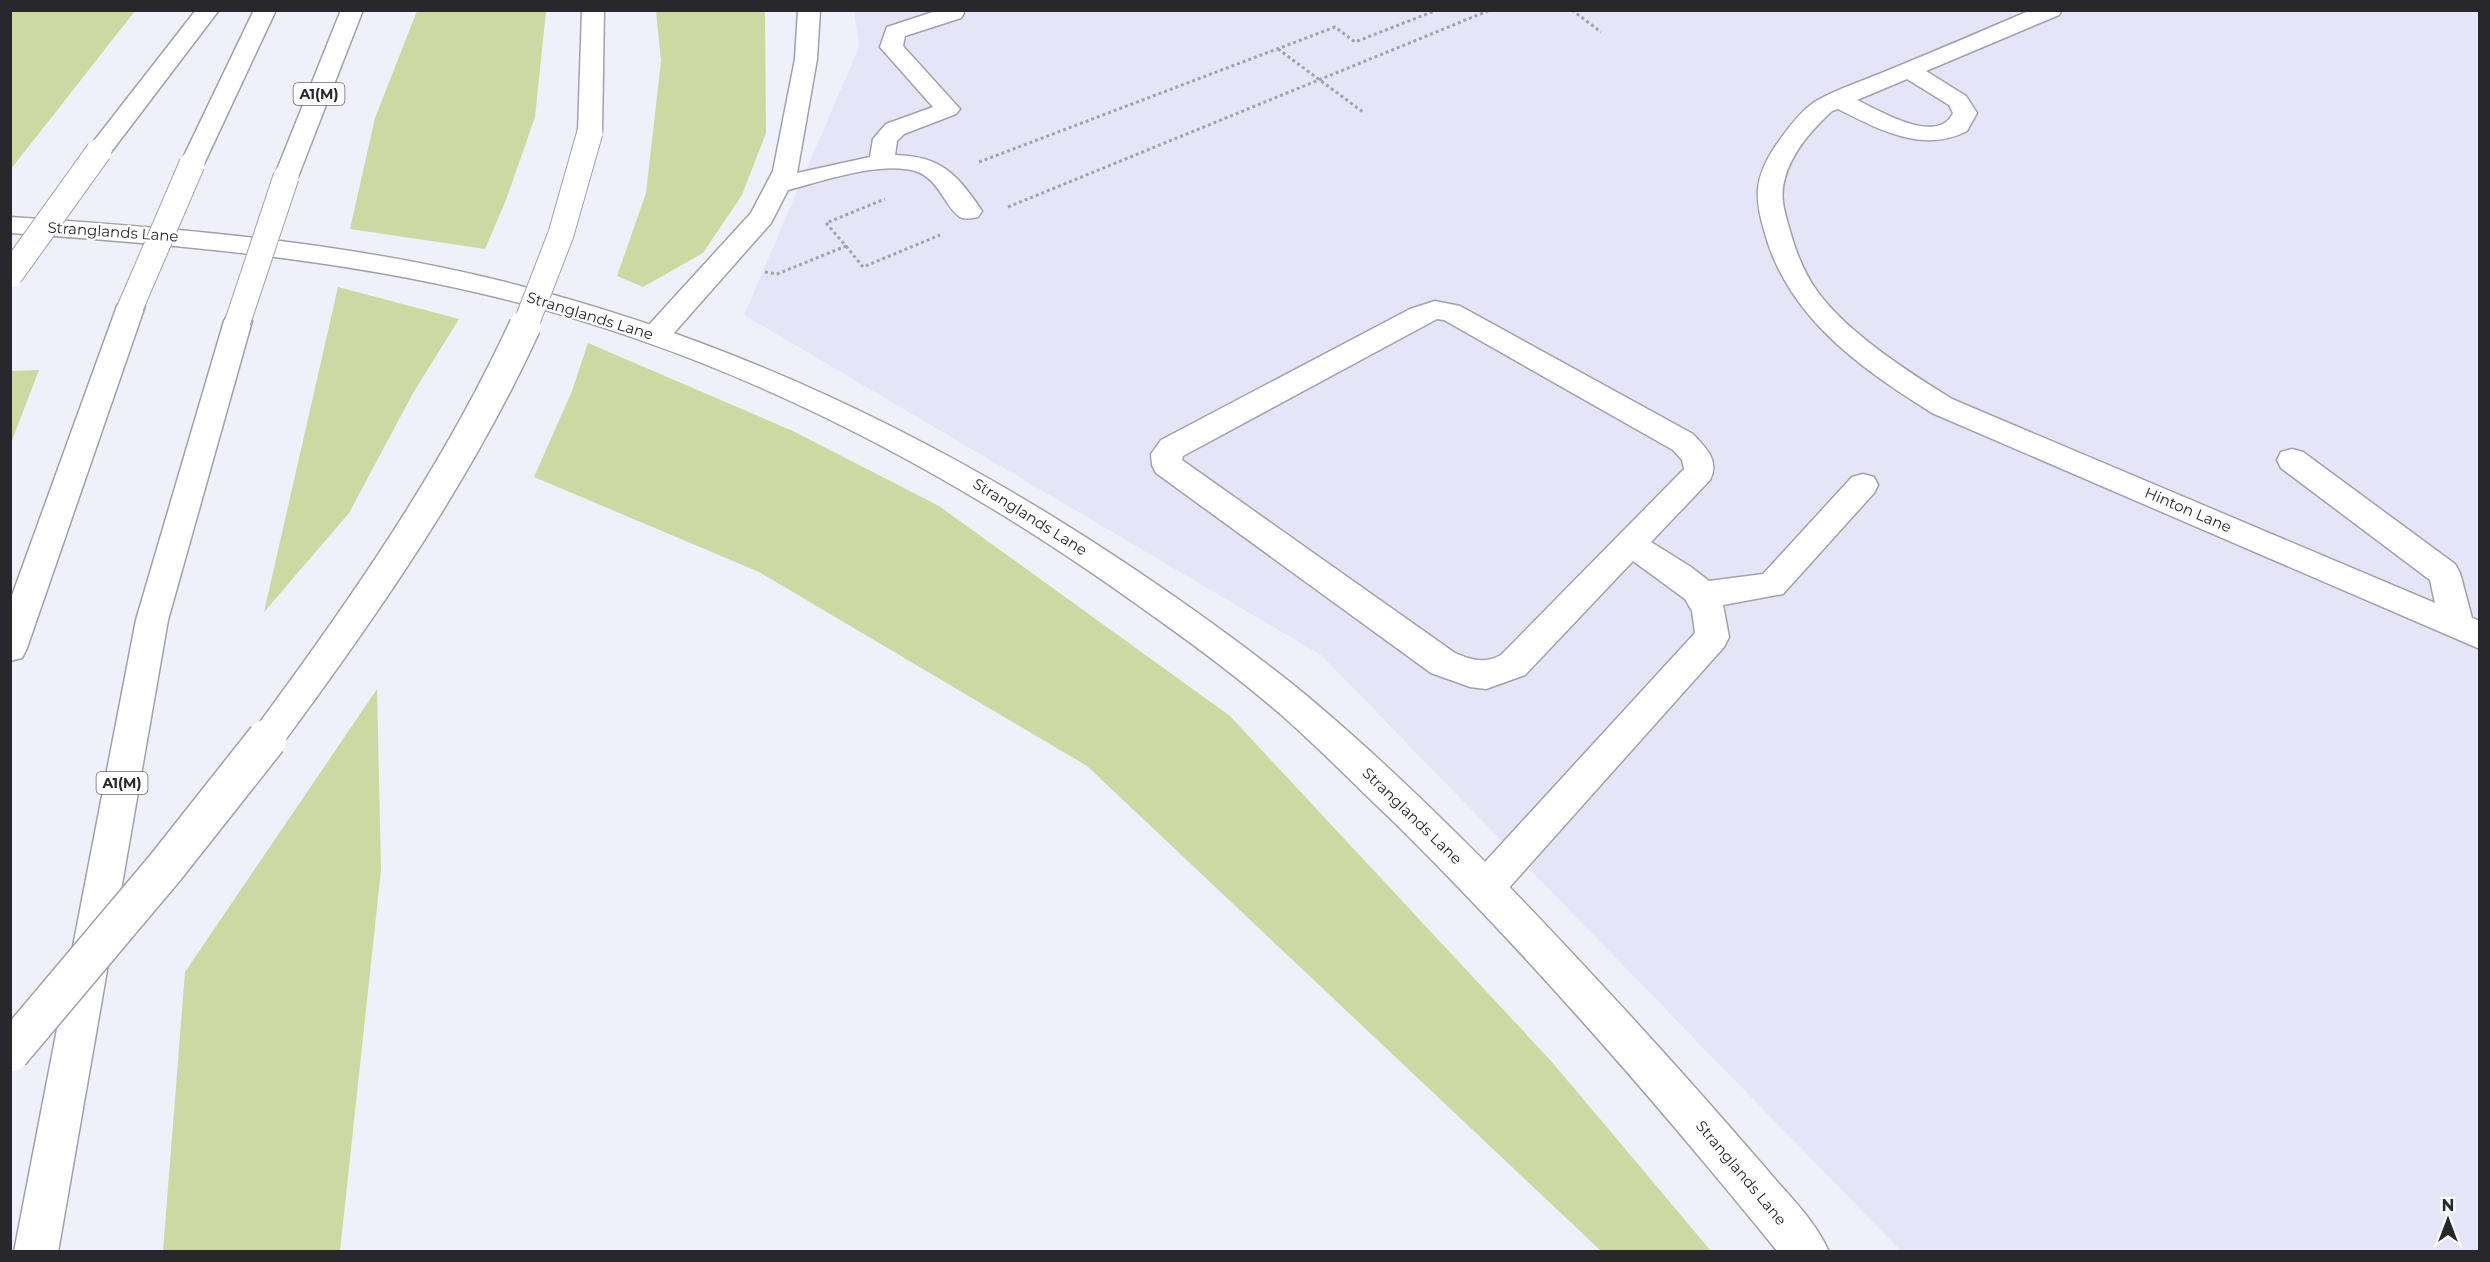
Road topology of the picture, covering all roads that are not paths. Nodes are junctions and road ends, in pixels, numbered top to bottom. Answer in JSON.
{"nodes":[{"id":1,"x":208,"y":10,"type":"edge"},
{"id":2,"x":265,"y":10,"type":"edge"},
{"id":3,"x":352,"y":10,"type":"edge"},
{"id":4,"x":593,"y":10,"type":"edge"},
{"id":5,"x":809,"y":10,"type":"edge"},
{"id":6,"x":2051,"y":10,"type":"edge"},
{"id":7,"x":953,"y":13,"type":"dead end"},
{"id":8,"x":1909,"y":70,"type":"junction"},
{"id":9,"x":1838,"y":100,"type":"junction"},
{"id":10,"x":881,"y":163,"type":"junction"},
{"id":11,"x":778,"y":185,"type":"junction"},
{"id":12,"x":969,"y":211,"type":"dead end"},
{"id":13,"x":10,"y":225,"type":"edge"},
{"id":14,"x":10,"y":275,"type":"edge"},
{"id":15,"x":656,"y":336,"type":"junction"},
{"id":16,"x":2292,"y":460,"type":"dead end"},
{"id":17,"x":1863,"y":485,"type":"dead end"},
{"id":18,"x":1630,"y":544,"type":"junction"},
{"id":19,"x":1702,"y":595,"type":"junction"},
{"id":20,"x":2469,"y":631,"type":"edge"},
{"id":21,"x":10,"y":648,"type":"edge"},
{"id":22,"x":1486,"y":887,"type":"junction"},
{"id":23,"x":10,"y":1052,"type":"edge"},
{"id":24,"x":36,"y":1251,"type":"edge"},
{"id":25,"x":1807,"y":1251,"type":"edge"}],
"edges":[{"from":1,"to":14,"type":"main road","bridge":true},
{"from":2,"to":21,"type":"main road","bridge":true},
{"from":3,"to":24,"type":"main road","number":"A1(M)","bridge":true},
{"from":4,"to":23,"type":"main road","bridge":true},
{"from":5,"to":11,"type":"main road"},
{"from":6,"to":8,"type":"main road","name":"Hinton Lane"},
{"from":7,"to":10,"type":"main road"},
{"from":8,"to":9,"type":"main road","name":"Hinton Lane"},
{"from":8,"to":9,"type":"main road"},
{"from":9,"to":20,"type":"main road","name":"Hinton Lane"},
{"from":10,"to":11,"type":"main road"},
{"from":10,"to":12,"type":"main road"},
{"from":11,"to":15,"type":"main road"},
{"from":13,"to":15,"type":"main road","name":"Stranglands Lane"},
{"from":15,"to":22,"type":"main road","name":"Stranglands Lane"},
{"from":16,"to":20,"type":"main road"},
{"from":17,"to":19,"type":"main road"},
{"from":18,"to":18,"type":"main road"},
{"from":18,"to":19,"type":"main road"},
{"from":19,"to":22,"type":"main road"},
{"from":22,"to":25,"type":"main road","name":"Stranglands Lane"}]}
